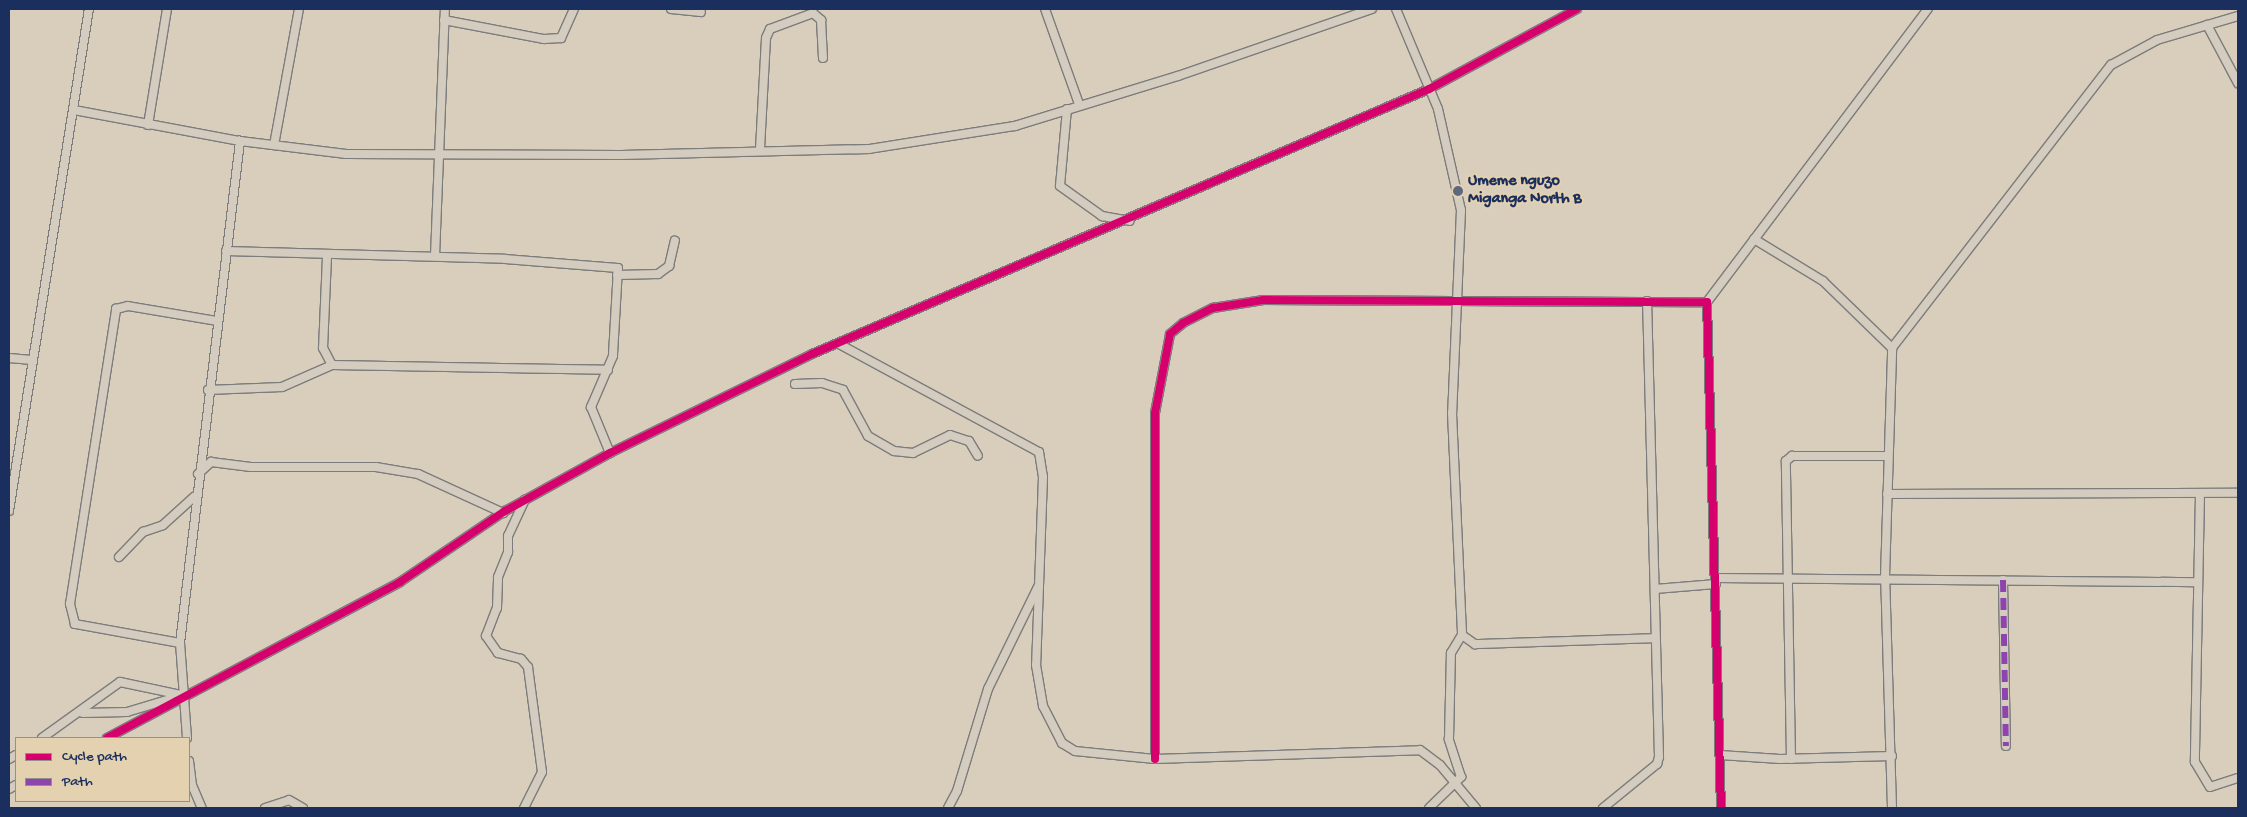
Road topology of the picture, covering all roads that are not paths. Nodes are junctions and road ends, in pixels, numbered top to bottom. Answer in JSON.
{"nodes":[{"id":1,"x":89,"y":9,"type":"edge"},
{"id":2,"x":167,"y":9,"type":"edge"},
{"id":3,"x":299,"y":9,"type":"edge"},
{"id":4,"x":444,"y":9,"type":"edge"},
{"id":5,"x":574,"y":9,"type":"edge"},
{"id":6,"x":671,"y":9,"type":"edge"},
{"id":7,"x":1045,"y":9,"type":"edge"},
{"id":8,"x":1372,"y":9,"type":"edge"},
{"id":9,"x":1396,"y":9,"type":"edge"},
{"id":10,"x":1577,"y":9,"type":"edge"},
{"id":11,"x":1928,"y":9,"type":"edge"},
{"id":12,"x":701,"y":12,"type":"dead end"},
{"id":13,"x":2238,"y":16,"type":"edge"},
{"id":14,"x":444,"y":20,"type":"junction"},
{"id":15,"x":2206,"y":25,"type":"junction"},
{"id":16,"x":823,"y":58,"type":"dead end"},
{"id":17,"x":2238,"y":83,"type":"edge"},
{"id":18,"x":1429,"y":89,"type":"junction"},
{"id":19,"x":1079,"y":104,"type":"junction"},
{"id":20,"x":1067,"y":109,"type":"junction"},
{"id":21,"x":74,"y":110,"type":"junction"},
{"id":22,"x":148,"y":125,"type":"junction"},
{"id":23,"x":240,"y":141,"type":"junction"},
{"id":24,"x":274,"y":145,"type":"junction"},
{"id":25,"x":760,"y":149,"type":"junction"},
{"id":26,"x":437,"y":154,"type":"junction"},
{"id":27,"x":1130,"y":221,"type":"junction"},
{"id":28,"x":1754,"y":239,"type":"junction"},
{"id":29,"x":675,"y":241,"type":"dead end"},
{"id":30,"x":226,"y":252,"type":"junction"},
{"id":31,"x":435,"y":256,"type":"junction"},
{"id":32,"x":327,"y":257,"type":"junction"},
{"id":33,"x":618,"y":275,"type":"junction"},
{"id":34,"x":1647,"y":301,"type":"junction"},
{"id":35,"x":1707,"y":302,"type":"junction"},
{"id":36,"x":1454,"y":303,"type":"junction"},
{"id":37,"x":218,"y":321,"type":"junction"},
{"id":38,"x":839,"y":344,"type":"junction"},
{"id":39,"x":1892,"y":348,"type":"junction"},
{"id":40,"x":9,"y":358,"type":"edge"},
{"id":41,"x":32,"y":360,"type":"junction"},
{"id":42,"x":332,"y":365,"type":"junction"},
{"id":43,"x":608,"y":370,"type":"junction"},
{"id":44,"x":795,"y":384,"type":"dead end"},
{"id":45,"x":208,"y":390,"type":"junction"},
{"id":46,"x":610,"y":453,"type":"junction"},
{"id":47,"x":978,"y":456,"type":"dead end"},
{"id":48,"x":1886,"y":456,"type":"junction"},
{"id":49,"x":12,"y":463,"type":"edge"},
{"id":50,"x":196,"y":479,"type":"junction"},
{"id":51,"x":2200,"y":493,"type":"junction"},
{"id":52,"x":2238,"y":493,"type":"edge"},
{"id":53,"x":1887,"y":494,"type":"junction"},
{"id":54,"x":194,"y":497,"type":"junction"},
{"id":55,"x":525,"y":500,"type":"junction"},
{"id":56,"x":9,"y":511,"type":"edge"},
{"id":57,"x":503,"y":513,"type":"junction"},
{"id":58,"x":119,"y":557,"type":"dead end"},
{"id":59,"x":1885,"y":577,"type":"junction"},
{"id":60,"x":1788,"y":579,"type":"junction"},
{"id":61,"x":2003,"y":580,"type":"junction"},
{"id":62,"x":1716,"y":581,"type":"junction"},
{"id":63,"x":2197,"y":582,"type":"junction"},
{"id":64,"x":1039,"y":584,"type":"junction"},
{"id":65,"x":1655,"y":589,"type":"junction"},
{"id":66,"x":1462,"y":635,"type":"junction"},
{"id":67,"x":1656,"y":638,"type":"junction"},
{"id":68,"x":180,"y":643,"type":"junction"},
{"id":69,"x":183,"y":695,"type":"junction"},
{"id":70,"x":83,"y":713,"type":"junction"},
{"id":71,"x":44,"y":737,"type":"edge"},
{"id":72,"x":109,"y":737,"type":"edge"},
{"id":73,"x":187,"y":737,"type":"edge"},
{"id":74,"x":2006,"y":746,"type":"dead end"},
{"id":75,"x":1720,"y":755,"type":"junction"},
{"id":76,"x":1892,"y":756,"type":"junction"},
{"id":77,"x":1155,"y":759,"type":"junction"},
{"id":78,"x":1791,"y":759,"type":"junction"},
{"id":79,"x":190,"y":769,"type":"edge"},
{"id":80,"x":2238,"y":778,"type":"edge"},
{"id":81,"x":1457,"y":785,"type":"junction"},
{"id":82,"x":202,"y":808,"type":"edge"},
{"id":83,"x":264,"y":808,"type":"edge"},
{"id":84,"x":304,"y":808,"type":"edge"},
{"id":85,"x":524,"y":808,"type":"edge"},
{"id":86,"x":948,"y":808,"type":"edge"},
{"id":87,"x":1429,"y":808,"type":"edge"},
{"id":88,"x":1476,"y":808,"type":"edge"},
{"id":89,"x":1603,"y":808,"type":"edge"},
{"id":90,"x":1721,"y":808,"type":"edge"},
{"id":91,"x":1892,"y":808,"type":"edge"}],
"edges":[{"from":1,"to":21,"type":"street"},
{"from":2,"to":22,"type":"street"},
{"from":3,"to":24,"type":"street"},
{"from":4,"to":14,"type":"street"},
{"from":5,"to":14,"type":"street"},
{"from":6,"to":12,"type":"street"},
{"from":7,"to":19,"type":"street"},
{"from":8,"to":19,"type":"street"},
{"from":9,"to":18,"type":"street"},
{"from":10,"to":18,"type":"street"},
{"from":11,"to":28,"type":"street"},
{"from":13,"to":15,"type":"street"},
{"from":14,"to":26,"type":"street"},
{"from":15,"to":17,"type":"street"},
{"from":15,"to":39,"type":"street"},
{"from":16,"to":25,"type":"street"},
{"from":18,"to":27,"type":"street"},
{"from":18,"to":36,"type":"street"},
{"from":19,"to":20,"type":"street"},
{"from":20,"to":25,"type":"street"},
{"from":20,"to":27,"type":"street"},
{"from":21,"to":22,"type":"street"},
{"from":21,"to":41,"type":"street"},
{"from":22,"to":23,"type":"street"},
{"from":23,"to":24,"type":"street"},
{"from":23,"to":30,"type":"street"},
{"from":24,"to":26,"type":"street"},
{"from":25,"to":26,"type":"street"},
{"from":26,"to":31,"type":"street"},
{"from":27,"to":38,"type":"street"},
{"from":28,"to":35,"type":"street"},
{"from":28,"to":39,"type":"street"},
{"from":29,"to":33,"type":"street"},
{"from":30,"to":32,"type":"street"},
{"from":30,"to":37,"type":"street"},
{"from":31,"to":32,"type":"street"},
{"from":31,"to":33,"type":"street"},
{"from":32,"to":42,"type":"street"},
{"from":33,"to":43,"type":"street"},
{"from":34,"to":35,"type":"street"},
{"from":34,"to":36,"type":"street"},
{"from":34,"to":65,"type":"street"},
{"from":35,"to":62,"type":"street"},
{"from":36,"to":66,"type":"street"},
{"from":36,"to":77,"type":"street"},
{"from":37,"to":45,"type":"street"},
{"from":37,"to":68,"type":"street"},
{"from":38,"to":46,"type":"street"},
{"from":38,"to":64,"type":"street"},
{"from":39,"to":48,"type":"street"},
{"from":40,"to":41,"type":"street"},
{"from":41,"to":49,"type":"street"},
{"from":42,"to":43,"type":"street"},
{"from":42,"to":45,"type":"street"},
{"from":43,"to":46,"type":"street"},
{"from":44,"to":47,"type":"street"},
{"from":45,"to":50,"type":"street"},
{"from":46,"to":55,"type":"street"},
{"from":48,"to":53,"type":"street"},
{"from":48,"to":60,"type":"street"},
{"from":49,"to":56,"type":"street"},
{"from":50,"to":54,"type":"street"},
{"from":50,"to":57,"type":"street"},
{"from":51,"to":52,"type":"street"},
{"from":51,"to":53,"type":"street"},
{"from":51,"to":63,"type":"street"},
{"from":53,"to":59,"type":"street"},
{"from":54,"to":58,"type":"street"},
{"from":54,"to":68,"type":"street"},
{"from":55,"to":57,"type":"street"},
{"from":55,"to":85,"type":"street"},
{"from":57,"to":69,"type":"street"},
{"from":59,"to":60,"type":"street"},
{"from":59,"to":61,"type":"street"},
{"from":59,"to":76,"type":"street"},
{"from":60,"to":62,"type":"street"},
{"from":60,"to":78,"type":"street"},
{"from":61,"to":63,"type":"street"},
{"from":61,"to":74,"type":"street"},
{"from":62,"to":65,"type":"street"},
{"from":62,"to":75,"type":"street"},
{"from":63,"to":80,"type":"street"},
{"from":64,"to":77,"type":"street"},
{"from":64,"to":86,"type":"street"},
{"from":65,"to":67,"type":"street"},
{"from":66,"to":67,"type":"street"},
{"from":66,"to":81,"type":"street"},
{"from":67,"to":89,"type":"street"},
{"from":68,"to":69,"type":"street"},
{"from":69,"to":70,"type":"street"},
{"from":69,"to":70,"type":"street"},
{"from":69,"to":72,"type":"street"},
{"from":69,"to":73,"type":"street"},
{"from":70,"to":71,"type":"street"},
{"from":75,"to":78,"type":"street"},
{"from":75,"to":90,"type":"street"},
{"from":76,"to":78,"type":"street"},
{"from":76,"to":91,"type":"street"},
{"from":77,"to":81,"type":"street"},
{"from":79,"to":82,"type":"street"},
{"from":81,"to":87,"type":"street"},
{"from":81,"to":88,"type":"street"},
{"from":83,"to":84,"type":"street"}]}
